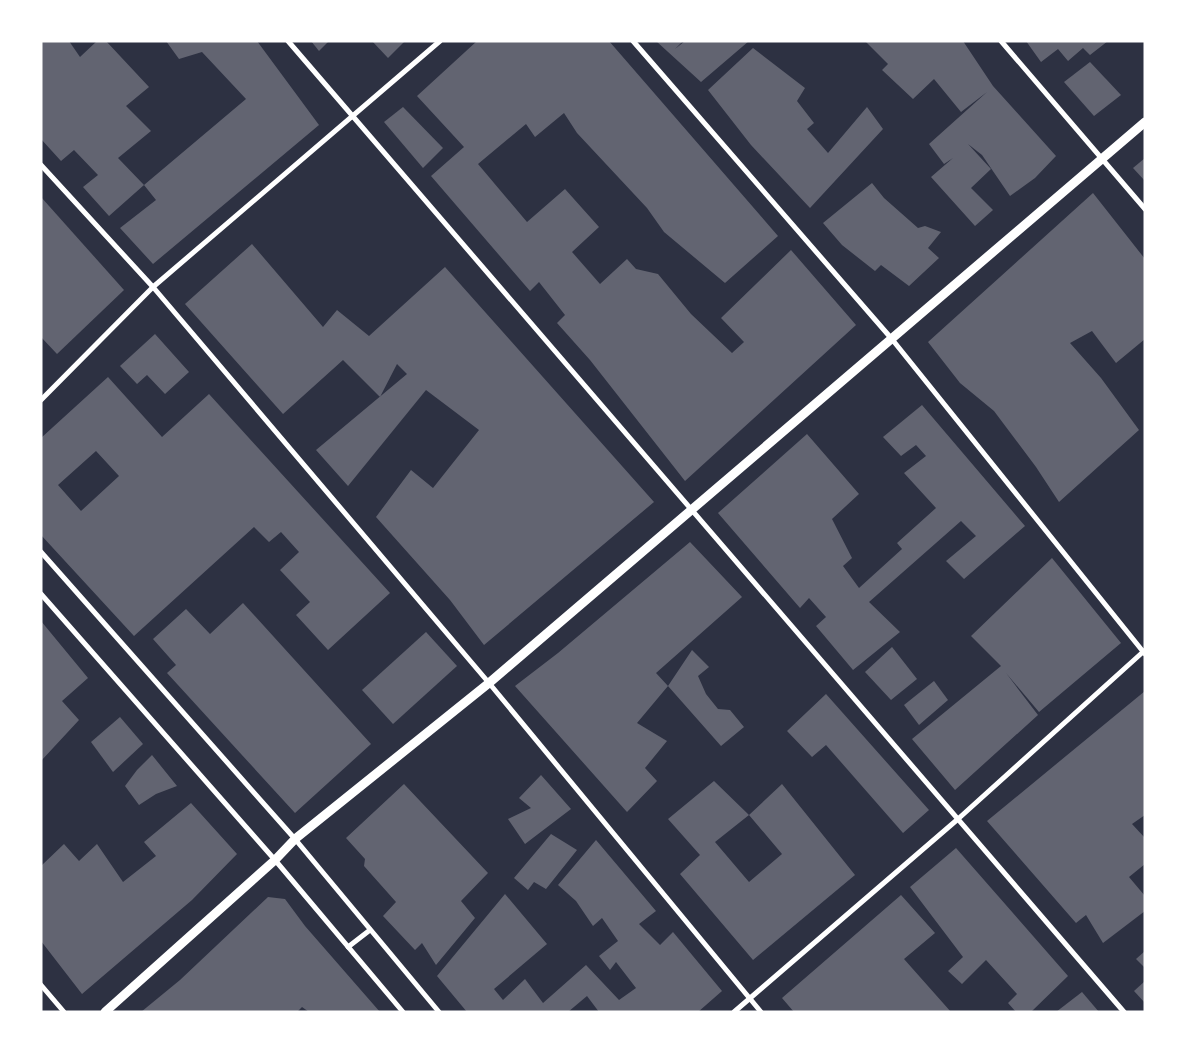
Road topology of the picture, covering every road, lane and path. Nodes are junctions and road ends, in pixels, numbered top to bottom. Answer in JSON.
{"nodes":[{"id":1,"x":288,"y":41,"type":"edge"},
{"id":2,"x":440,"y":41,"type":"edge"},
{"id":3,"x":633,"y":41,"type":"edge"},
{"id":4,"x":1001,"y":41,"type":"edge"},
{"id":5,"x":353,"y":116,"type":"junction"},
{"id":6,"x":1145,"y":122,"type":"edge"},
{"id":7,"x":1102,"y":159,"type":"junction"},
{"id":8,"x":41,"y":165,"type":"edge"},
{"id":9,"x":1145,"y":208,"type":"edge"},
{"id":10,"x":153,"y":287,"type":"junction"},
{"id":11,"x":891,"y":338,"type":"junction"},
{"id":12,"x":41,"y":400,"type":"edge"},
{"id":13,"x":693,"y":511,"type":"junction"},
{"id":14,"x":41,"y":552,"type":"edge"},
{"id":15,"x":41,"y":594,"type":"edge"},
{"id":16,"x":1144,"y":652,"type":"edge"},
{"id":17,"x":489,"y":683,"type":"junction"},
{"id":18,"x":958,"y":819,"type":"junction"},
{"id":19,"x":295,"y":839,"type":"junction"},
{"id":20,"x":274,"y":860,"type":"junction"},
{"id":21,"x":370,"y":930,"type":"junction"},
{"id":22,"x":348,"y":947,"type":"junction"},
{"id":23,"x":41,"y":985,"type":"edge"},
{"id":24,"x":750,"y":999,"type":"junction"},
{"id":25,"x":64,"y":1012,"type":"edge"},
{"id":26,"x":105,"y":1012,"type":"edge"},
{"id":27,"x":403,"y":1012,"type":"edge"},
{"id":28,"x":438,"y":1012,"type":"edge"},
{"id":29,"x":734,"y":1012,"type":"edge"},
{"id":30,"x":761,"y":1012,"type":"edge"},
{"id":31,"x":1124,"y":1012,"type":"edge"}],
"edges":[{"from":1,"to":5,"type":"street"},
{"from":2,"to":5,"type":"street"},
{"from":3,"to":11,"type":"street"},
{"from":4,"to":7,"type":"street"},
{"from":5,"to":10,"type":"street"},
{"from":5,"to":13,"type":"street"},
{"from":6,"to":7,"type":"street"},
{"from":7,"to":9,"type":"street"},
{"from":7,"to":11,"type":"street"},
{"from":8,"to":10,"type":"street"},
{"from":10,"to":12,"type":"street"},
{"from":10,"to":17,"type":"street"},
{"from":11,"to":13,"type":"street"},
{"from":11,"to":16,"type":"street"},
{"from":13,"to":17,"type":"street"},
{"from":13,"to":18,"type":"street"},
{"from":14,"to":19,"type":"street"},
{"from":15,"to":20,"type":"street"},
{"from":16,"to":18,"type":"street"},
{"from":17,"to":19,"type":"street"},
{"from":17,"to":24,"type":"street"},
{"from":18,"to":24,"type":"street"},
{"from":18,"to":31,"type":"street"},
{"from":19,"to":20,"type":"street"},
{"from":19,"to":21,"type":"street"},
{"from":20,"to":22,"type":"street"},
{"from":20,"to":26,"type":"street"},
{"from":21,"to":22,"type":"street"},
{"from":21,"to":28,"type":"street"},
{"from":22,"to":27,"type":"street"},
{"from":23,"to":25,"type":"street"},
{"from":24,"to":29,"type":"street"},
{"from":24,"to":30,"type":"street"}]}
